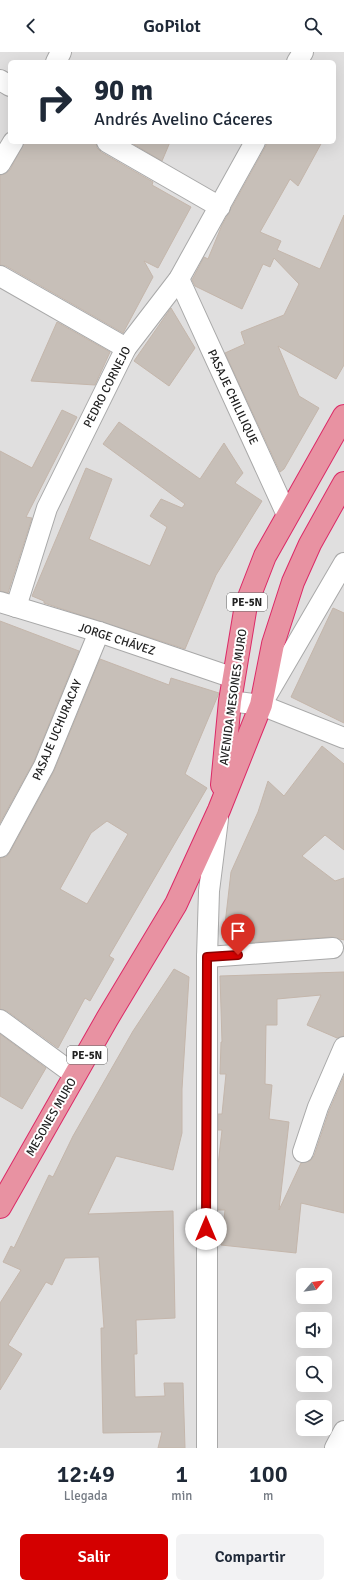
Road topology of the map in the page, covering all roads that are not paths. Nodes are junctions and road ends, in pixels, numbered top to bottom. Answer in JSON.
{"nodes":[{"id":1,"x":12,"y":144,"type":"edge"},
{"id":2,"x":110,"y":144,"type":"edge"},
{"id":3,"x":253,"y":144,"type":"edge"},
{"id":4,"x":0,"y":164,"type":"edge"},
{"id":5,"x":220,"y":207,"type":"junction"},
{"id":6,"x":0,"y":276,"type":"edge"},
{"id":7,"x":179,"y":279,"type":"junction"},
{"id":8,"x":126,"y":348,"type":"junction"},
{"id":9,"x":344,"y":416,"type":"edge"},
{"id":10,"x":344,"y":484,"type":"edge"},
{"id":11,"x":288,"y":515,"type":"junction"},
{"id":12,"x":344,"y":563,"type":"edge"},
{"id":13,"x":8,"y":605,"type":"edge"},
{"id":14,"x":99,"y":632,"type":"junction"},
{"id":15,"x":234,"y":678,"type":"junction"},
{"id":16,"x":230,"y":701,"type":"junction"},
{"id":17,"x":261,"y":705,"type":"junction"},
{"id":18,"x":344,"y":738,"type":"edge"},
{"id":19,"x":219,"y":810,"type":"junction"},
{"id":20,"x":0,"y":847,"type":"edge"},
{"id":21,"x":333,"y":948,"type":"dead end"},
{"id":22,"x":207,"y":957,"type":"junction"},
{"id":23,"x":0,"y":1020,"type":"edge"},
{"id":24,"x":344,"y":1047,"type":"edge"},
{"id":25,"x":75,"y":1075,"type":"junction"},
{"id":26,"x":303,"y":1152,"type":"dead end"},
{"id":27,"x":0,"y":1206,"type":"edge"},
{"id":28,"x":344,"y":1431,"type":"edge"},
{"id":29,"x":207,"y":1448,"type":"edge"},
{"id":30,"x":335,"y":1448,"type":"edge"}],
"edges":[{"from":1,"to":4,"type":"street"},
{"from":2,"to":5,"type":"street"},
{"from":3,"to":5,"type":"street","name":"PEDRO CORNEJO"},
{"from":5,"to":7,"type":"street","name":"PEDRO CORNEJO"},
{"from":6,"to":8,"type":"street"},
{"from":7,"to":8,"type":"street","name":"PEDRO CORNEJO"},
{"from":7,"to":11,"type":"street","name":"PASAJE CHILILIQUE"},
{"from":8,"to":13,"type":"street","name":"PEDRO CORNEJO"},
{"from":9,"to":11,"type":"highway","name":"AVENIDA MESONES MURO","number":"PE-5N"},
{"from":10,"to":17,"type":"highway","number":"PE-5N"},
{"from":11,"to":15,"type":"highway","name":"AVENIDA MESONES MURO","number":"PE-5N"},
{"from":12,"to":17,"type":"street"},
{"from":13,"to":14,"type":"street","name":"JORGE CHÁVEZ"},
{"from":14,"to":15,"type":"street","name":"JORGE CHÁVEZ"},
{"from":14,"to":20,"type":"street","name":"PASAJE UCHURACAY"},
{"from":15,"to":16,"type":"highway","name":"AVENIDA MESONES MURO","number":"PE-5N"},
{"from":16,"to":17,"type":"street"},
{"from":16,"to":19,"type":"highway","name":"AVENIDA MESONES MURO","number":"PE-5N"},
{"from":17,"to":18,"type":"street"},
{"from":17,"to":19,"type":"highway","number":"PE-5N"},
{"from":19,"to":22,"type":"street"},
{"from":19,"to":25,"type":"highway","name":"MESONES MURO","number":"PE-5N"},
{"from":21,"to":22,"type":"street"},
{"from":22,"to":29,"type":"street"},
{"from":23,"to":25,"type":"street"},
{"from":24,"to":26,"type":"street"},
{"from":25,"to":27,"type":"highway","name":"MESONES MURO","number":"PE-5N"},
{"from":28,"to":30,"type":"street"}]}
